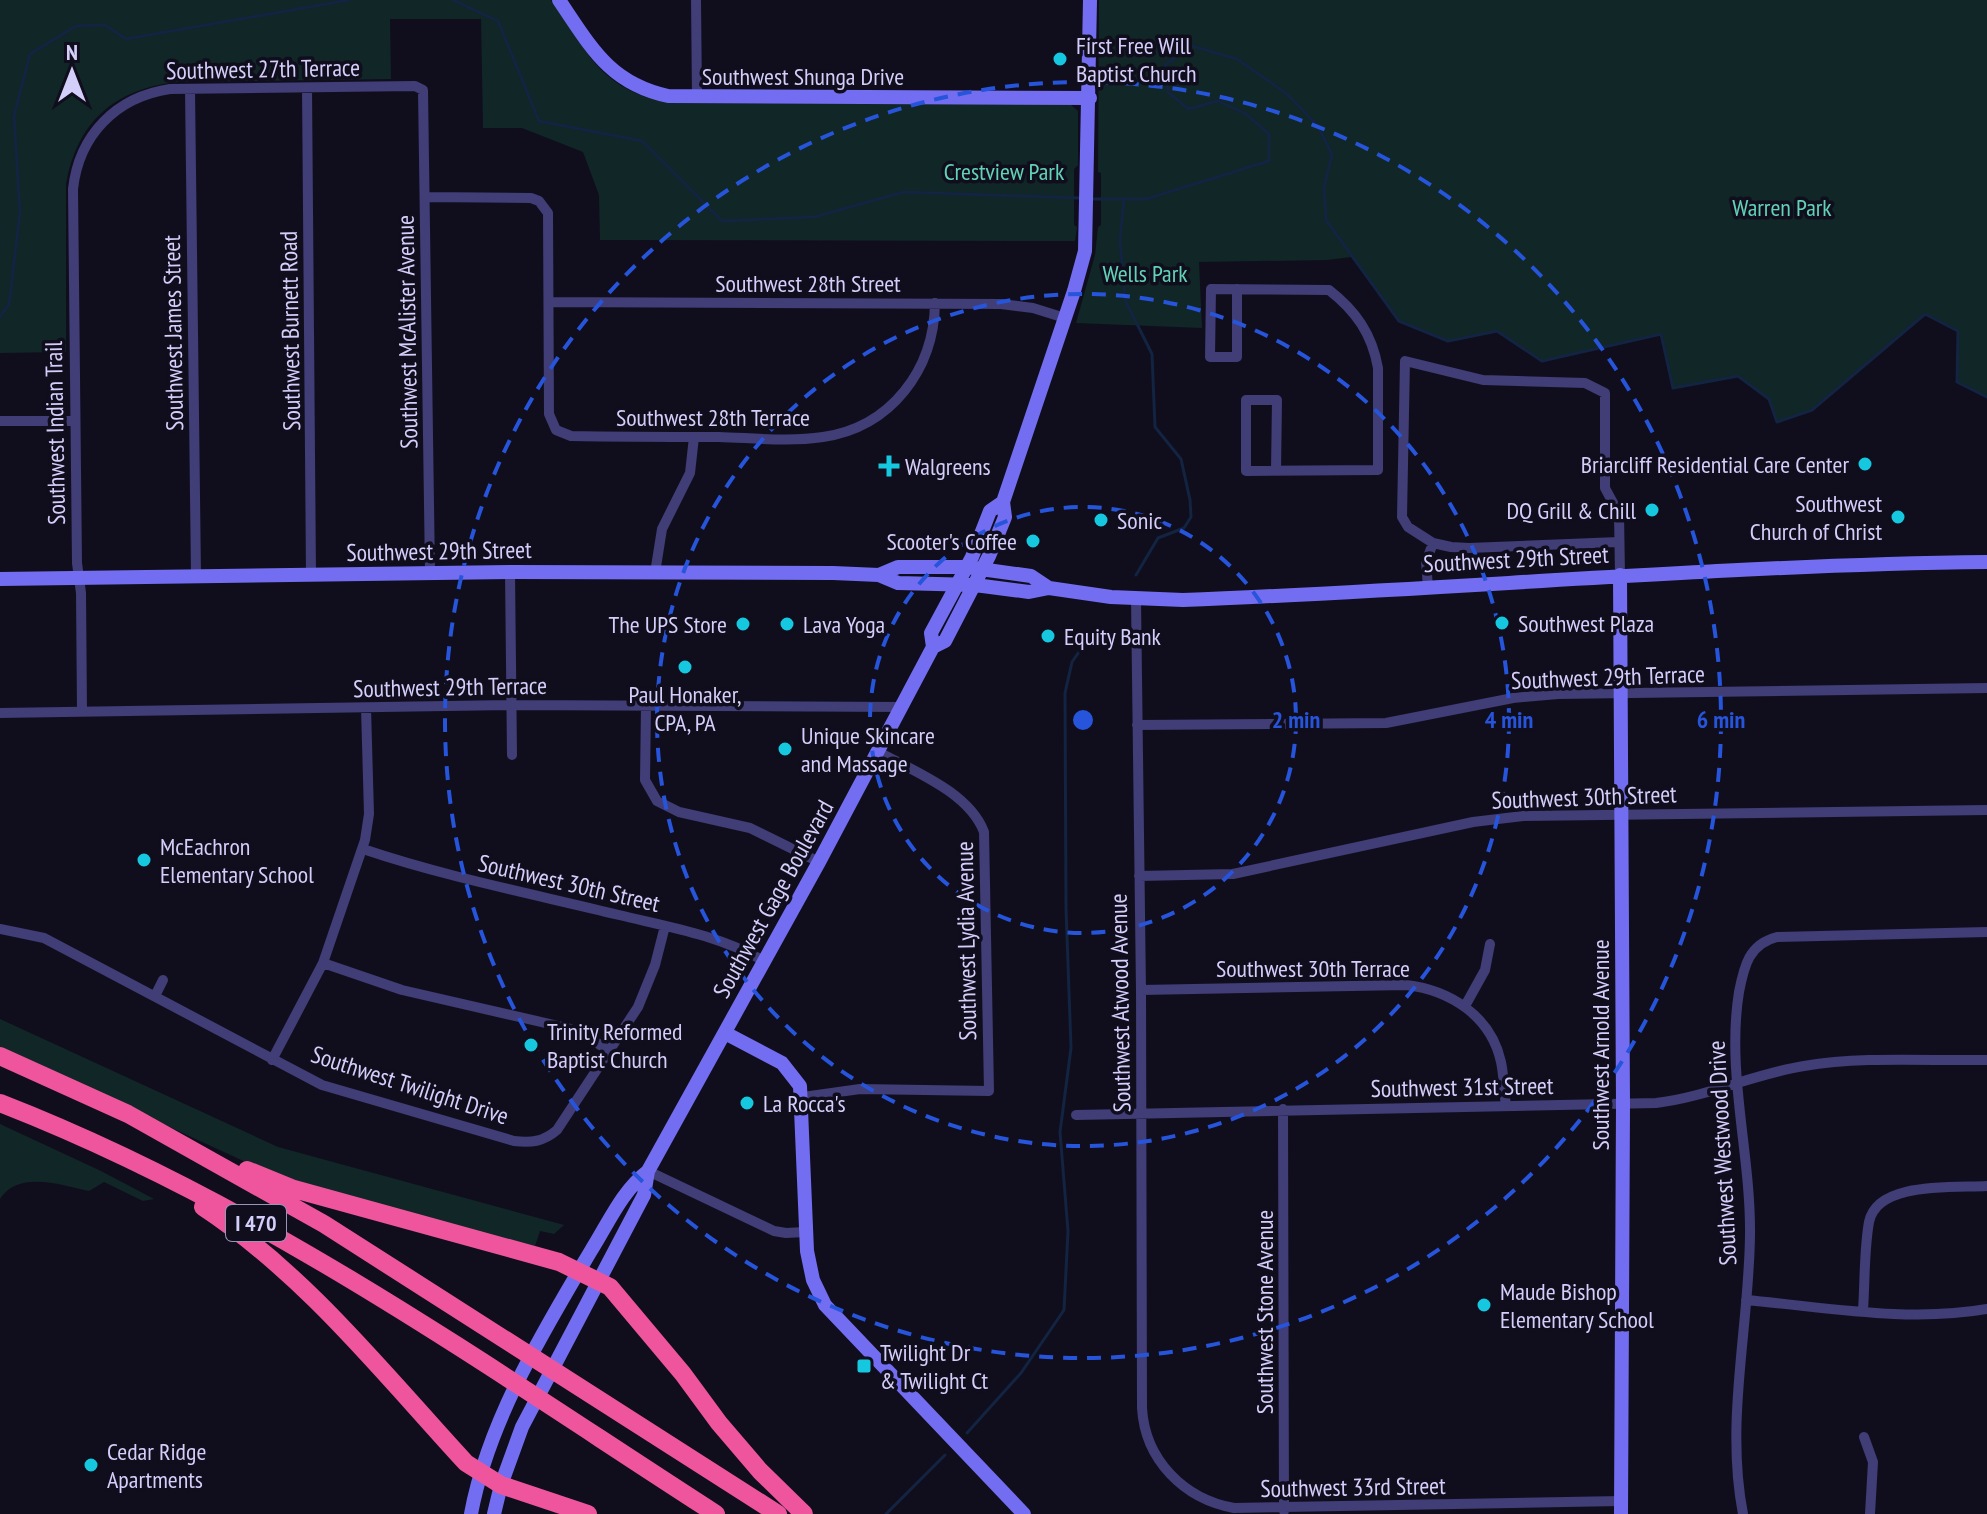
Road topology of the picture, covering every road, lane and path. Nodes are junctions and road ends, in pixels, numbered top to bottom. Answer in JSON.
{"nodes":[{"id":1,"x":559,"y":0,"type":"edge"},
{"id":2,"x":696,"y":0,"type":"edge"},
{"id":3,"x":1090,"y":0,"type":"edge"},
{"id":4,"x":307,"y":88,"type":"junction"},
{"id":5,"x":190,"y":89,"type":"junction"},
{"id":6,"x":423,"y":90,"type":"joint"},
{"id":7,"x":697,"y":98,"type":"junction"},
{"id":8,"x":1090,"y":98,"type":"junction"},
{"id":9,"x":81,"y":154,"type":"joint"},
{"id":10,"x":426,"y":197,"type":"junction"},
{"id":11,"x":1237,"y":289,"type":"junction"},
{"id":12,"x":549,"y":302,"type":"junction"},
{"id":13,"x":935,"y":303,"type":"junction"},
{"id":14,"x":1065,"y":318,"type":"junction"},
{"id":15,"x":0,"y":421,"type":"edge"},
{"id":16,"x":75,"y":421,"type":"junction"},
{"id":17,"x":694,"y":437,"type":"junction"},
{"id":18,"x":1276,"y":470,"type":"junction"},
{"id":19,"x":1003,"y":502,"type":"junction"},
{"id":20,"x":1619,"y":542,"type":"junction"},
{"id":21,"x":1433,"y":543,"type":"junction"},
{"id":22,"x":1987,"y":562,"type":"edge"},
{"id":23,"x":966,"y":567,"type":"junction"},
{"id":24,"x":983,"y":569,"type":"junction"},
{"id":25,"x":510,"y":572,"type":"junction"},
{"id":26,"x":430,"y":573,"type":"junction"},
{"id":27,"x":655,"y":573,"type":"junction"},
{"id":28,"x":311,"y":575,"type":"junction"},
{"id":29,"x":879,"y":575,"type":"junction"},
{"id":30,"x":1620,"y":575,"type":"junction"},
{"id":31,"x":196,"y":576,"type":"junction"},
{"id":32,"x":79,"y":578,"type":"junction"},
{"id":33,"x":0,"y":579,"type":"edge"},
{"id":34,"x":957,"y":584,"type":"junction"},
{"id":35,"x":975,"y":585,"type":"junction"},
{"id":36,"x":1428,"y":587,"type":"junction"},
{"id":37,"x":1049,"y":588,"type":"junction"},
{"id":38,"x":1136,"y":599,"type":"junction"},
{"id":39,"x":933,"y":647,"type":"junction"},
{"id":40,"x":1987,"y":688,"type":"edge"},
{"id":41,"x":1621,"y":694,"type":"junction"},
{"id":42,"x":512,"y":705,"type":"junction"},
{"id":43,"x":646,"y":706,"type":"junction"},
{"id":44,"x":901,"y":707,"type":"junction"},
{"id":45,"x":366,"y":708,"type":"junction"},
{"id":46,"x":82,"y":712,"type":"junction"},
{"id":47,"x":0,"y":713,"type":"edge"},
{"id":48,"x":1137,"y":725,"type":"junction"},
{"id":49,"x":877,"y":751,"type":"junction"},
{"id":50,"x":512,"y":755,"type":"dead end"},
{"id":51,"x":1987,"y":810,"type":"edge"},
{"id":52,"x":1621,"y":815,"type":"junction"},
{"id":53,"x":363,"y":849,"type":"junction"},
{"id":54,"x":819,"y":862,"type":"junction"},
{"id":55,"x":1139,"y":876,"type":"junction"},
{"id":56,"x":665,"y":926,"type":"junction"},
{"id":57,"x":0,"y":929,"type":"edge"},
{"id":58,"x":1987,"y":932,"type":"edge"},
{"id":59,"x":1490,"y":944,"type":"dead end"},
{"id":60,"x":764,"y":961,"type":"junction"},
{"id":61,"x":323,"y":963,"type":"junction"},
{"id":62,"x":163,"y":980,"type":"dead end"},
{"id":63,"x":1141,"y":990,"type":"junction"},
{"id":64,"x":155,"y":996,"type":"junction"},
{"id":65,"x":1465,"y":1006,"type":"junction"},
{"id":66,"x":725,"y":1033,"type":"junction"},
{"id":67,"x":608,"y":1050,"type":"junction"},
{"id":68,"x":0,"y":1056,"type":"edge"},
{"id":69,"x":272,"y":1060,"type":"junction"},
{"id":70,"x":1987,"y":1060,"type":"edge"},
{"id":71,"x":1737,"y":1083,"type":"junction"},
{"id":72,"x":803,"y":1097,"type":"junction"},
{"id":73,"x":0,"y":1103,"type":"edge"},
{"id":74,"x":1623,"y":1105,"type":"junction"},
{"id":75,"x":1506,"y":1106,"type":"junction"},
{"id":76,"x":1283,"y":1109,"type":"junction"},
{"id":77,"x":1141,"y":1112,"type":"junction"},
{"id":78,"x":1076,"y":1115,"type":"dead end"},
{"id":79,"x":164,"y":1133,"type":"junction"},
{"id":80,"x":126,"y":1157,"type":"junction"},
{"id":81,"x":648,"y":1171,"type":"junction"},
{"id":82,"x":1987,"y":1186,"type":"edge"},
{"id":83,"x":805,"y":1232,"type":"junction"},
{"id":84,"x":580,"y":1270,"type":"junction"},
{"id":85,"x":600,"y":1281,"type":"junction"},
{"id":86,"x":1746,"y":1300,"type":"junction"},
{"id":87,"x":1987,"y":1309,"type":"edge"},
{"id":88,"x":1863,"y":1310,"type":"junction"},
{"id":89,"x":1142,"y":1408,"type":"joint"},
{"id":90,"x":1864,"y":1437,"type":"dead end"},
{"id":91,"x":480,"y":1473,"type":"junction"},
{"id":92,"x":501,"y":1485,"type":"junction"},
{"id":93,"x":1621,"y":1507,"type":"edge"},
{"id":94,"x":1284,"y":1511,"type":"edge"},
{"id":95,"x":471,"y":1514,"type":"edge"},
{"id":96,"x":494,"y":1514,"type":"edge"},
{"id":97,"x":588,"y":1514,"type":"edge"},
{"id":98,"x":716,"y":1514,"type":"edge"},
{"id":99,"x":778,"y":1514,"type":"edge"},
{"id":100,"x":804,"y":1514,"type":"edge"},
{"id":101,"x":1024,"y":1514,"type":"edge"},
{"id":102,"x":1743,"y":1514,"type":"edge"},
{"id":103,"x":1870,"y":1514,"type":"edge"}],
"edges":[{"from":1,"to":7,"type":"main road","name":"Southwest Shunga Drive"},
{"from":2,"to":7,"type":"street"},
{"from":3,"to":8,"type":"main road","name":"Southwest Gage Boulevard"},
{"from":4,"to":5,"type":"street","name":"Southwest 27th Terrace"},
{"from":4,"to":6,"type":"street","name":"Southwest 27th Terrace"},
{"from":4,"to":28,"type":"street","name":"Southwest Burnett Road"},
{"from":5,"to":9,"type":"street","name":"Southwest 27th Terrace"},
{"from":5,"to":31,"type":"street","name":"Southwest James Street"},
{"from":6,"to":10,"type":"street","name":"Southwest McAlister Avenue"},
{"from":7,"to":8,"type":"main road","name":"Southwest Shunga Drive"},
{"from":8,"to":14,"type":"main road","name":"Southwest Gage Boulevard"},
{"from":9,"to":16,"type":"street","name":"Southwest Indian Trail"},
{"from":10,"to":12,"type":"street"},
{"from":10,"to":26,"type":"street","name":"Southwest McAlister Avenue"},
{"from":11,"to":11,"type":"street"},
{"from":11,"to":18,"type":"street"},
{"from":12,"to":13,"type":"street","name":"Southwest 28th Street"},
{"from":12,"to":17,"type":"street","name":"Southwest 28th Terrace"},
{"from":13,"to":14,"type":"street","name":"Southwest 28th Street"},
{"from":13,"to":17,"type":"street","name":"Southwest 28th Terrace"},
{"from":14,"to":19,"type":"main road","name":"Southwest Gage Boulevard"},
{"from":15,"to":16,"type":"street"},
{"from":16,"to":32,"type":"street","name":"Southwest Indian Trail"},
{"from":17,"to":27,"type":"street"},
{"from":18,"to":18,"type":"street"},
{"from":19,"to":23,"type":"main road","name":"Southwest Gage Boulevard"},
{"from":19,"to":24,"type":"main road","name":"Southwest Gage Boulevard"},
{"from":20,"to":21,"type":"street"},
{"from":20,"to":21,"type":"street"},
{"from":20,"to":30,"type":"street"},
{"from":21,"to":36,"type":"street"},
{"from":22,"to":30,"type":"main road","name":"Southwest 29th Street"},
{"from":23,"to":24,"type":"main road","name":"Southwest 29th Street"},
{"from":23,"to":29,"type":"main road","name":"Southwest 29th Street"},
{"from":23,"to":34,"type":"main road","name":"Southwest Gage Boulevard"},
{"from":24,"to":35,"type":"main road","name":"Southwest Gage Boulevard"},
{"from":24,"to":37,"type":"main road","name":"Southwest 29th Street"},
{"from":25,"to":26,"type":"main road","name":"Southwest 29th Street"},
{"from":25,"to":27,"type":"main road","name":"Southwest 29th Street"},
{"from":25,"to":42,"type":"street"},
{"from":26,"to":28,"type":"main road","name":"Southwest 29th Street"},
{"from":27,"to":29,"type":"main road","name":"Southwest 29th Street"},
{"from":28,"to":31,"type":"main road","name":"Southwest 29th Street"},
{"from":29,"to":34,"type":"main road","name":"Southwest 29th Street"},
{"from":30,"to":36,"type":"main road","name":"Southwest 29th Street"},
{"from":30,"to":41,"type":"main road","name":"Southwest Arnold Avenue"},
{"from":31,"to":32,"type":"main road","name":"Southwest 29th Street"},
{"from":32,"to":33,"type":"main road","name":"Southwest 29th Street"},
{"from":32,"to":46,"type":"street","name":"Southwest Indian Trail"},
{"from":34,"to":35,"type":"main road","name":"Southwest 29th Street"},
{"from":34,"to":39,"type":"main road","name":"Southwest Gage Boulevard"},
{"from":35,"to":37,"type":"main road","name":"Southwest 29th Street"},
{"from":35,"to":39,"type":"main road","name":"Southwest Gage Boulevard"},
{"from":36,"to":38,"type":"main road","name":"Southwest 29th Street"},
{"from":37,"to":38,"type":"main road","name":"Southwest 29th Street"},
{"from":38,"to":48,"type":"street","name":"Southwest Atwood Avenue"},
{"from":39,"to":44,"type":"main road","name":"Southwest Gage Boulevard"},
{"from":40,"to":41,"type":"street","name":"Southwest 29th Terrace"},
{"from":41,"to":48,"type":"street","name":"Southwest 29th Terrace"},
{"from":41,"to":52,"type":"main road","name":"Southwest Arnold Avenue"},
{"from":42,"to":43,"type":"street","name":"Southwest 29th Terrace"},
{"from":42,"to":45,"type":"street","name":"Southwest 29th Terrace"},
{"from":42,"to":50,"type":"street"},
{"from":43,"to":44,"type":"street","name":"Southwest 29th Terrace"},
{"from":43,"to":54,"type":"street"},
{"from":44,"to":49,"type":"main road","name":"Southwest Gage Boulevard"},
{"from":45,"to":46,"type":"street","name":"Southwest 29th Terrace"},
{"from":45,"to":53,"type":"street"},
{"from":46,"to":47,"type":"street","name":"Southwest 29th Terrace"},
{"from":48,"to":55,"type":"street","name":"Southwest Atwood Avenue"},
{"from":49,"to":54,"type":"main road","name":"Southwest Gage Boulevard"},
{"from":49,"to":72,"type":"street","name":"Southwest Lydia Avenue"},
{"from":51,"to":52,"type":"street","name":"Southwest 30th Street"},
{"from":52,"to":55,"type":"street","name":"Southwest 30th Street"},
{"from":52,"to":74,"type":"main road","name":"Southwest Arnold Avenue"},
{"from":53,"to":56,"type":"street","name":"Southwest 30th Street"},
{"from":53,"to":61,"type":"street"},
{"from":54,"to":60,"type":"main road","name":"Southwest Gage Boulevard"},
{"from":55,"to":63,"type":"street","name":"Southwest Atwood Avenue"},
{"from":56,"to":60,"type":"street","name":"Southwest 30th Street"},
{"from":56,"to":67,"type":"street","name":"Southwest Twilight Drive"},
{"from":57,"to":64,"type":"street","name":"Southwest Twilight Drive"},
{"from":58,"to":71,"type":"street","name":"Southwest Westwood Drive"},
{"from":59,"to":65,"type":"street"},
{"from":60,"to":66,"type":"main road","name":"Southwest Gage Boulevard"},
{"from":61,"to":67,"type":"street"},
{"from":61,"to":69,"type":"street"},
{"from":62,"to":64,"type":"street"},
{"from":63,"to":65,"type":"street","name":"Southwest 30th Terrace"},
{"from":63,"to":77,"type":"street","name":"Southwest Atwood Avenue"},
{"from":64,"to":69,"type":"street","name":"Southwest Twilight Drive"},
{"from":65,"to":75,"type":"street","name":"Southwest 30th Terrace"},
{"from":66,"to":72,"type":"main road"},
{"from":66,"to":81,"type":"main road","name":"Southwest Gage Boulevard"},
{"from":67,"to":69,"type":"street","name":"Southwest Twilight Drive"},
{"from":68,"to":79,"type":"highway","number":"I 470"},
{"from":70,"to":71,"type":"street","name":"Southwest 31st Street"},
{"from":71,"to":74,"type":"street","name":"Southwest 31st Street"},
{"from":71,"to":86,"type":"street","name":"Southwest Westwood Drive"},
{"from":72,"to":83,"type":"main road"},
{"from":73,"to":80,"type":"highway","number":"I 470"},
{"from":74,"to":75,"type":"street","name":"Southwest 31st Street"},
{"from":74,"to":93,"type":"main road","name":"Southwest Arnold Avenue"},
{"from":75,"to":76,"type":"street","name":"Southwest 31st Street"},
{"from":76,"to":77,"type":"street","name":"Southwest 31st Street"},
{"from":76,"to":94,"type":"street","name":"Southwest Stone Avenue"},
{"from":77,"to":78,"type":"street","name":"Southwest 31st Street"},
{"from":77,"to":89,"type":"street","name":"Southwest Atwood Avenue"},
{"from":79,"to":84,"type":"highway"},
{"from":79,"to":99,"type":"highway","number":"I 470"},
{"from":80,"to":91,"type":"highway"},
{"from":80,"to":98,"type":"highway","number":"I 470"},
{"from":81,"to":83,"type":"street"},
{"from":81,"to":84,"type":"main road","name":"Southwest Gage Boulevard"},
{"from":81,"to":85,"type":"main road","name":"Southwest Gage Boulevard"},
{"from":82,"to":88,"type":"street"},
{"from":83,"to":101,"type":"main road"},
{"from":84,"to":85,"type":"highway"},
{"from":84,"to":91,"type":"main road","name":"Southwest Gage Boulevard"},
{"from":85,"to":92,"type":"main road","name":"Southwest Gage Boulevard"},
{"from":85,"to":100,"type":"highway"},
{"from":86,"to":88,"type":"street"},
{"from":86,"to":102,"type":"street","name":"Southwest Westwood Drive"},
{"from":87,"to":88,"type":"street"},
{"from":89,"to":94,"type":"street","name":"Southwest 33rd Street"},
{"from":90,"to":103,"type":"street"},
{"from":91,"to":92,"type":"highway"},
{"from":91,"to":95,"type":"main road","name":"Southwest Gage Boulevard"},
{"from":92,"to":96,"type":"main road","name":"Southwest Gage Boulevard"},
{"from":92,"to":97,"type":"highway"},
{"from":93,"to":94,"type":"street","name":"Southwest 33rd Street"}]}
